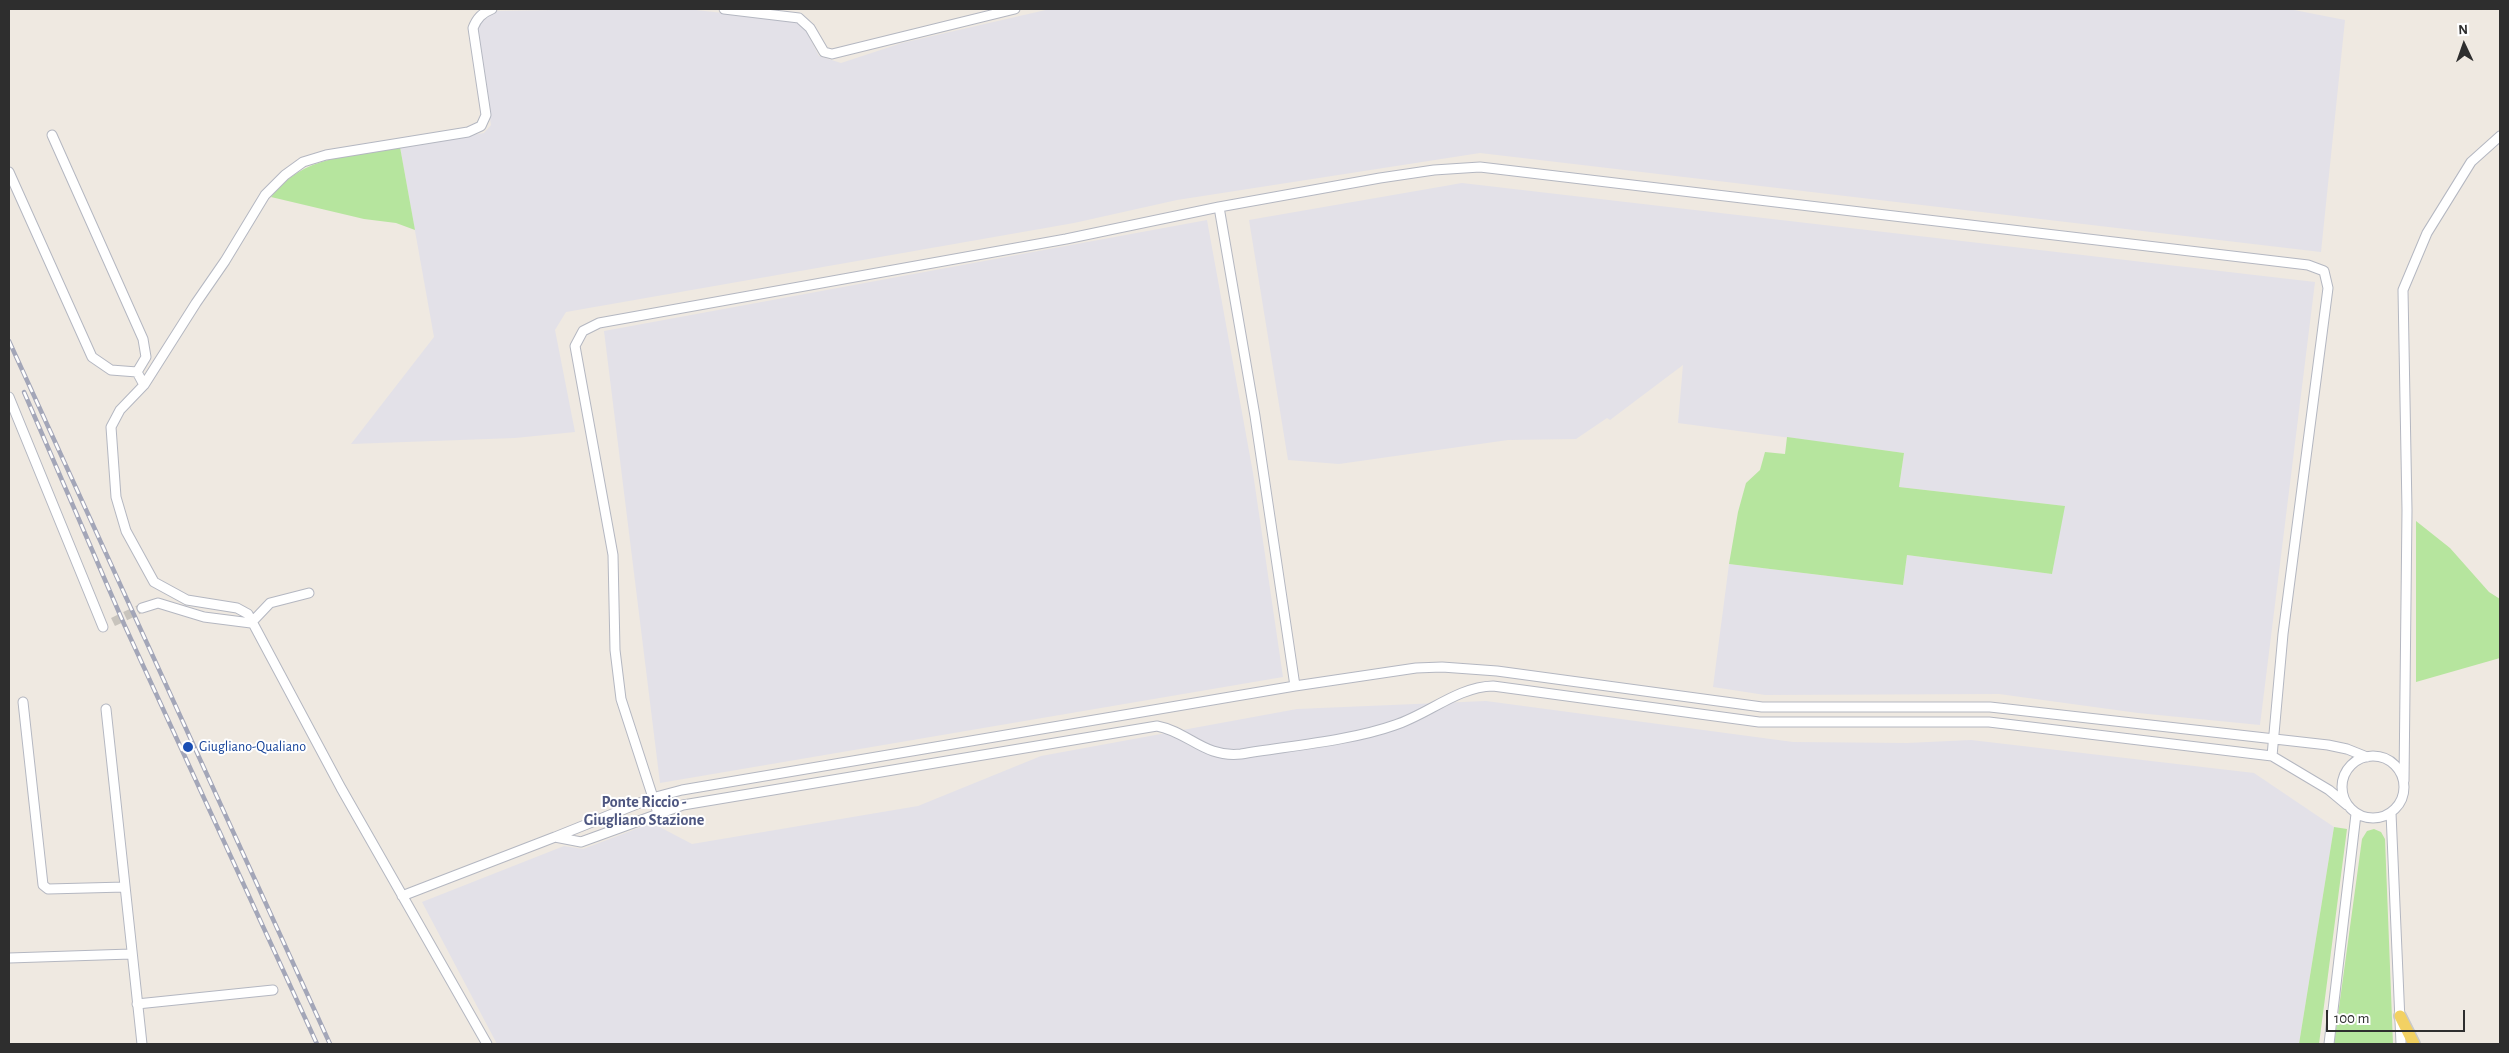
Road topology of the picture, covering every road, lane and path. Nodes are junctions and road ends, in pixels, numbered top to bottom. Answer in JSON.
{"nodes":[{"id":1,"x":492,"y":9,"type":"edge"},
{"id":2,"x":724,"y":9,"type":"edge"},
{"id":3,"x":1015,"y":9,"type":"edge"},
{"id":4,"x":52,"y":135,"type":"dead end"},
{"id":5,"x":2500,"y":136,"type":"edge"},
{"id":6,"x":9,"y":172,"type":"edge"},
{"id":7,"x":1219,"y":207,"type":"junction"},
{"id":8,"x":138,"y":372,"type":"junction"},
{"id":9,"x":144,"y":385,"type":"junction"},
{"id":10,"x":9,"y":397,"type":"edge"},
{"id":11,"x":309,"y":593,"type":"dead end"},
{"id":12,"x":142,"y":608,"type":"tunnel mouth"},
{"id":13,"x":252,"y":623,"type":"junction"},
{"id":14,"x":103,"y":627,"type":"dead end"},
{"id":15,"x":1295,"y":686,"type":"junction"},
{"id":16,"x":23,"y":702,"type":"dead end"},
{"id":17,"x":106,"y":709,"type":"dead end"},
{"id":18,"x":2275,"y":740,"type":"junction"},
{"id":19,"x":2272,"y":756,"type":"junction"},
{"id":20,"x":2367,"y":757,"type":"junction"},
{"id":21,"x":2404,"y":781,"type":"junction"},
{"id":22,"x":652,"y":798,"type":"junction"},
{"id":23,"x":2347,"y":805,"type":"junction"},
{"id":24,"x":658,"y":813,"type":"junction"},
{"id":25,"x":2356,"y":814,"type":"junction"},
{"id":26,"x":2391,"y":814,"type":"junction"},
{"id":27,"x":555,"y":837,"type":"junction"},
{"id":28,"x":125,"y":887,"type":"junction"},
{"id":29,"x":402,"y":896,"type":"junction"},
{"id":30,"x":131,"y":954,"type":"junction"},
{"id":31,"x":9,"y":958,"type":"edge"},
{"id":32,"x":273,"y":990,"type":"dead end"},
{"id":33,"x":137,"y":1004,"type":"junction"},
{"id":34,"x":2400,"y":1016,"type":"junction"},
{"id":35,"x":142,"y":1044,"type":"edge"},
{"id":36,"x":487,"y":1044,"type":"edge"},
{"id":37,"x":2329,"y":1044,"type":"edge"},
{"id":38,"x":2401,"y":1044,"type":"edge"},
{"id":39,"x":2414,"y":1044,"type":"edge"}],
"edges":[{"from":1,"to":9,"type":"street"},
{"from":2,"to":3,"type":"street"},
{"from":4,"to":8,"type":"street"},
{"from":5,"to":21,"type":"street"},
{"from":6,"to":8,"type":"street"},
{"from":7,"to":15,"type":"street"},
{"from":7,"to":18,"type":"street"},
{"from":7,"to":22,"type":"street"},
{"from":8,"to":9,"type":"street"},
{"from":9,"to":13,"type":"street"},
{"from":10,"to":14,"type":"street"},
{"from":11,"to":13,"type":"street"},
{"from":12,"to":13,"type":"street"},
{"from":13,"to":29,"type":"street"},
{"from":15,"to":18,"type":"street"},
{"from":15,"to":22,"type":"street"},
{"from":16,"to":28,"type":"street"},
{"from":17,"to":28,"type":"street"},
{"from":18,"to":19,"type":"street"},
{"from":18,"to":20,"type":"street"},
{"from":19,"to":23,"type":"street"},
{"from":19,"to":24,"type":"street"},
{"from":20,"to":21,"type":"street"},
{"from":20,"to":23,"type":"street"},
{"from":21,"to":26,"type":"street"},
{"from":22,"to":24,"type":"street"},
{"from":22,"to":27,"type":"street"},
{"from":23,"to":25,"type":"street"},
{"from":24,"to":27,"type":"street"},
{"from":25,"to":26,"type":"street"},
{"from":25,"to":37,"type":"street"},
{"from":26,"to":34,"type":"street"},
{"from":27,"to":29,"type":"street"},
{"from":28,"to":30,"type":"street"},
{"from":29,"to":36,"type":"street"},
{"from":30,"to":31,"type":"street"},
{"from":30,"to":33,"type":"street"},
{"from":32,"to":33,"type":"street"},
{"from":33,"to":35,"type":"street"},
{"from":34,"to":38,"type":"street"},
{"from":34,"to":39,"type":"main road"}]}
